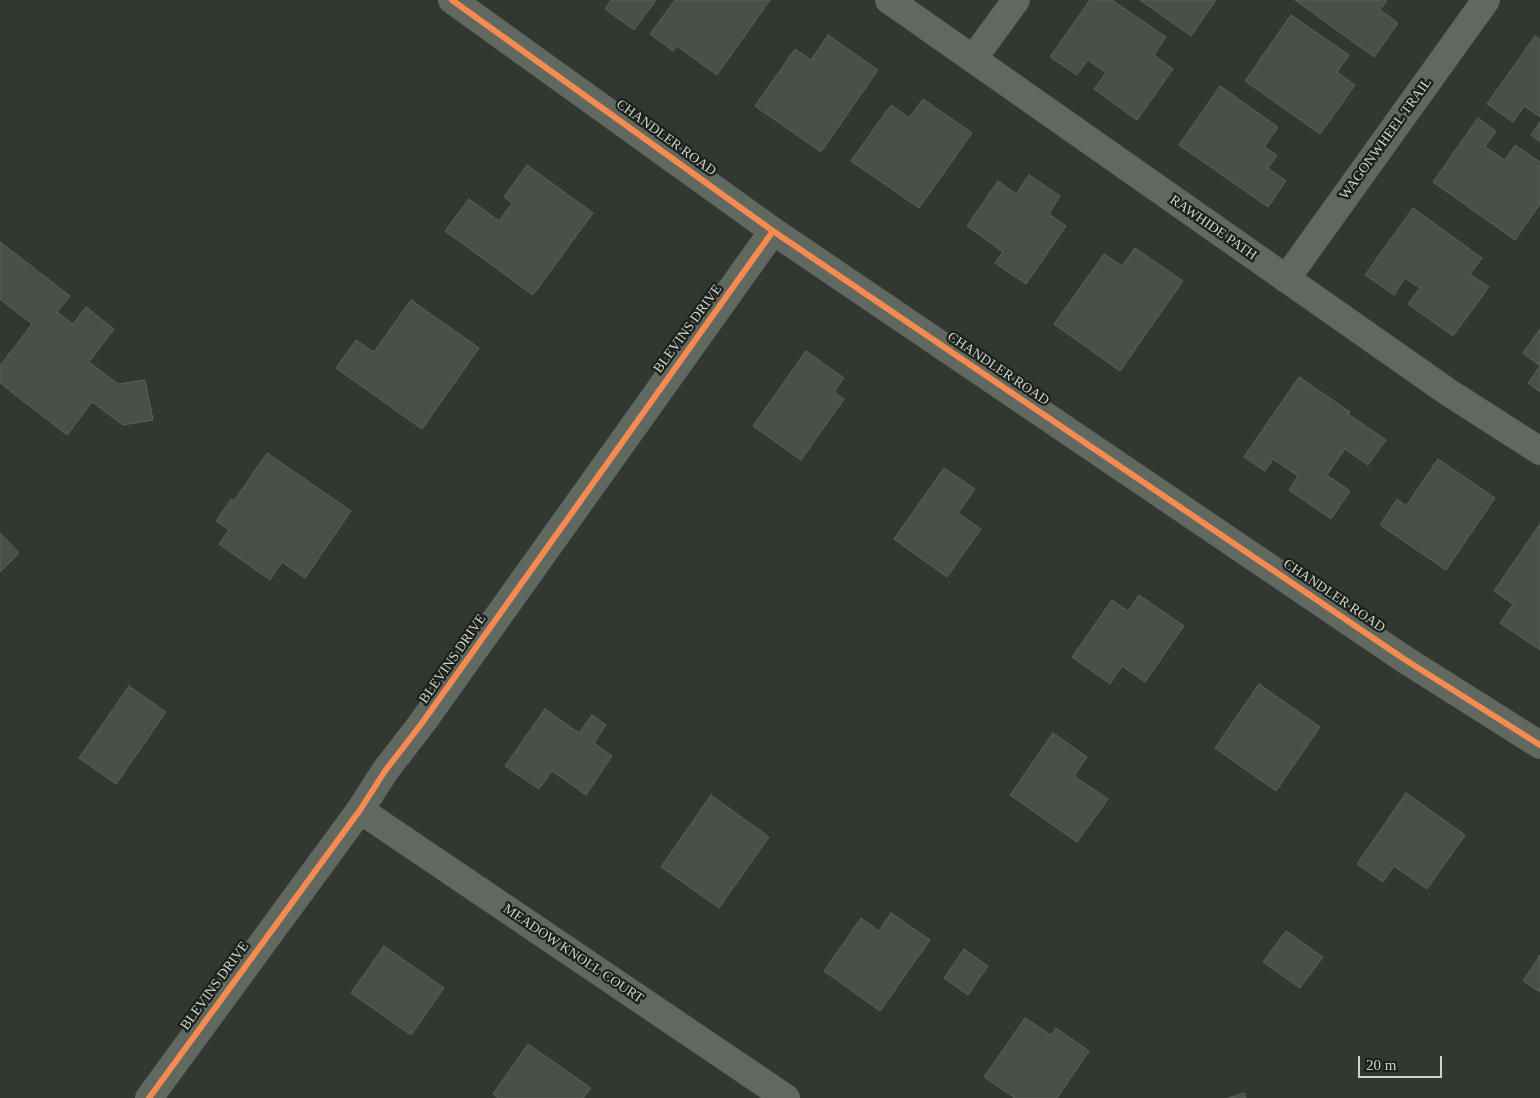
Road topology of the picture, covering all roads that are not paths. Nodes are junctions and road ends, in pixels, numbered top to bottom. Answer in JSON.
{"nodes":[{"id":1,"x":452,"y":0,"type":"edge"},
{"id":2,"x":889,"y":0,"type":"edge"},
{"id":3,"x":1016,"y":0,"type":"edge"},
{"id":4,"x":1486,"y":0,"type":"edge"},
{"id":5,"x":974,"y":60,"type":"junction"},
{"id":6,"x":773,"y":231,"type":"junction"},
{"id":7,"x":1286,"y":279,"type":"junction"},
{"id":8,"x":1540,"y":451,"type":"edge"},
{"id":9,"x":1540,"y":745,"type":"edge"},
{"id":10,"x":360,"y":810,"type":"junction"},
{"id":11,"x":149,"y":1098,"type":"edge"},
{"id":12,"x":786,"y":1098,"type":"edge"}],
"edges":[{"from":1,"to":6,"type":"street","name":"CHANDLER ROAD"},
{"from":2,"to":5,"type":"street","name":"RAWHIDE PATH"},
{"from":3,"to":5,"type":"street"},
{"from":4,"to":7,"type":"street","name":"WAGONWHEEL TRAIL"},
{"from":5,"to":7,"type":"street","name":"RAWHIDE PATH"},
{"from":6,"to":9,"type":"street","name":"CHANDLER ROAD"},
{"from":6,"to":10,"type":"street","name":"BLEVINS DRIVE"},
{"from":7,"to":8,"type":"street","name":"RAWHIDE PATH"},
{"from":10,"to":11,"type":"street","name":"BLEVINS DRIVE"},
{"from":10,"to":12,"type":"street","name":"MEADOW KNOLL COURT"}]}
